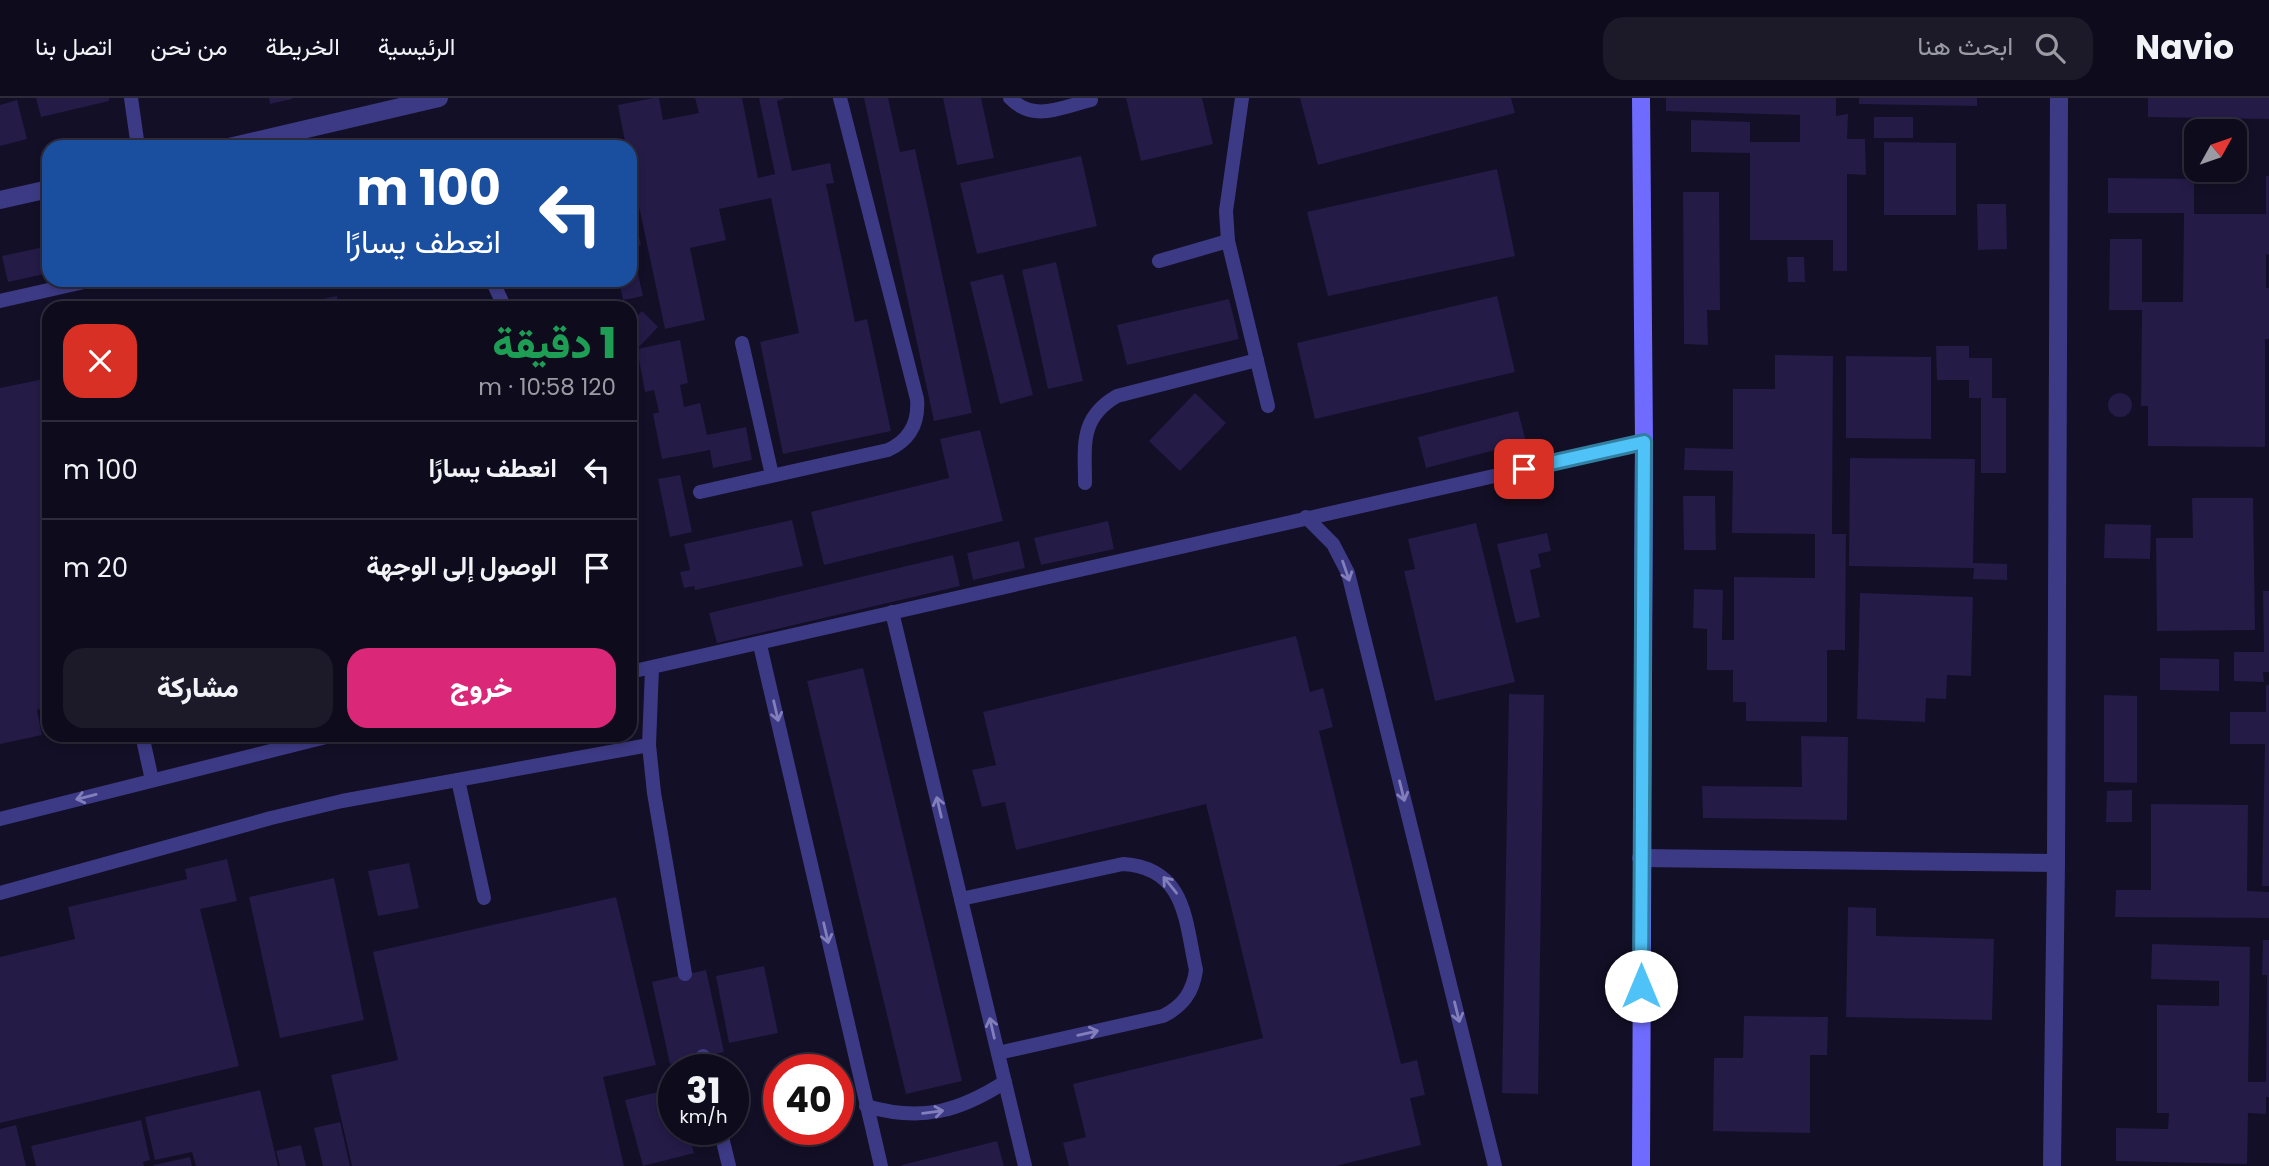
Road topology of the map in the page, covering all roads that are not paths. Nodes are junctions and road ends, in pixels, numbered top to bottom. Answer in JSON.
{"nodes":[{"id":1,"x":131,"y":98,"type":"edge"},
{"id":2,"x":439,"y":98,"type":"edge"},
{"id":3,"x":840,"y":98,"type":"edge"},
{"id":4,"x":1010,"y":98,"type":"edge"},
{"id":5,"x":1242,"y":98,"type":"edge"},
{"id":6,"x":1641,"y":98,"type":"edge"},
{"id":7,"x":2059,"y":98,"type":"edge"},
{"id":8,"x":1091,"y":100,"type":"edge"},
{"id":9,"x":137,"y":140,"type":"edge"},
{"id":10,"x":259,"y":140,"type":"edge"},
{"id":11,"x":42,"y":191,"type":"edge"},
{"id":12,"x":0,"y":200,"type":"edge"},
{"id":13,"x":1228,"y":241,"type":"junction"},
{"id":14,"x":1159,"y":261,"type":"dead end"},
{"id":15,"x":62,"y":287,"type":"edge"},
{"id":16,"x":0,"y":301,"type":"edge"},
{"id":17,"x":742,"y":343,"type":"dead end"},
{"id":18,"x":1257,"y":360,"type":"junction"},
{"id":19,"x":1268,"y":406,"type":"dead end"},
{"id":20,"x":1644,"y":442,"type":"junction"},
{"id":21,"x":772,"y":475,"type":"junction"},
{"id":22,"x":1085,"y":484,"type":"dead end"},
{"id":23,"x":700,"y":492,"type":"dead end"},
{"id":24,"x":1306,"y":517,"type":"junction"},
{"id":25,"x":892,"y":612,"type":"junction"},
{"id":26,"x":760,"y":645,"type":"junction"},
{"id":27,"x":652,"y":668,"type":"junction"},
{"id":28,"x":637,"y":671,"type":"edge"},
{"id":29,"x":144,"y":742,"type":"edge"},
{"id":30,"x":289,"y":742,"type":"edge"},
{"id":31,"x":649,"y":746,"type":"junction"},
{"id":32,"x":152,"y":780,"type":"junction"},
{"id":33,"x":458,"y":780,"type":"junction"},
{"id":34,"x":0,"y":819,"type":"edge"},
{"id":35,"x":1641,"y":858,"type":"junction"},
{"id":36,"x":2056,"y":863,"type":"junction"},
{"id":37,"x":0,"y":893,"type":"edge"},
{"id":38,"x":484,"y":898,"type":"dead end"},
{"id":39,"x":961,"y":899,"type":"junction"},
{"id":40,"x":685,"y":974,"type":"dead end"},
{"id":41,"x":998,"y":1053,"type":"junction"},
{"id":42,"x":1005,"y":1082,"type":"junction"},
{"id":43,"x":866,"y":1106,"type":"junction"},
{"id":44,"x":724,"y":1145,"type":"edge"},
{"id":45,"x":729,"y":1166,"type":"edge"},
{"id":46,"x":881,"y":1166,"type":"edge"},
{"id":47,"x":1025,"y":1166,"type":"edge"},
{"id":48,"x":1495,"y":1166,"type":"edge"},
{"id":49,"x":1641,"y":1166,"type":"edge"},
{"id":50,"x":2052,"y":1166,"type":"edge"}],
"edges":[{"from":1,"to":9,"type":"lane"},
{"from":2,"to":10,"type":"street"},
{"from":3,"to":21,"type":"lane"},
{"from":4,"to":8,"type":"lane"},
{"from":5,"to":13,"type":"lane"},
{"from":6,"to":20,"type":"street"},
{"from":7,"to":36,"type":"street"},
{"from":11,"to":12,"type":"street"},
{"from":13,"to":14,"type":"lane"},
{"from":13,"to":18,"type":"lane"},
{"from":15,"to":16,"type":"lane"},
{"from":17,"to":21,"type":"lane"},
{"from":18,"to":19,"type":"lane"},
{"from":18,"to":22,"type":"lane"},
{"from":20,"to":24,"type":"lane"},
{"from":20,"to":35,"type":"street"},
{"from":21,"to":23,"type":"lane"},
{"from":24,"to":25,"type":"lane"},
{"from":24,"to":48,"type":"lane","one_way":true},
{"from":25,"to":26,"type":"lane"},
{"from":39,"to":25,"type":"lane","one_way":true},
{"from":26,"to":27,"type":"lane"},
{"from":26,"to":43,"type":"lane","one_way":true},
{"from":27,"to":28,"type":"lane"},
{"from":27,"to":31,"type":"lane"},
{"from":29,"to":32,"type":"lane"},
{"from":30,"to":32,"type":"lane"},
{"from":31,"to":33,"type":"lane"},
{"from":31,"to":40,"type":"lane"},
{"from":32,"to":34,"type":"lane","one_way":true},
{"from":33,"to":37,"type":"lane"},
{"from":33,"to":38,"type":"lane"},
{"from":35,"to":36,"type":"street"},
{"from":35,"to":49,"type":"street"},
{"from":36,"to":50,"type":"street"},
{"from":41,"to":39,"type":"lane","one_way":true},
{"from":41,"to":39,"type":"lane","one_way":true},
{"from":41,"to":42,"type":"lane"},
{"from":43,"to":42,"type":"lane","one_way":true},
{"from":42,"to":47,"type":"lane"},
{"from":43,"to":46,"type":"lane"},
{"from":44,"to":45,"type":"lane"}]}
